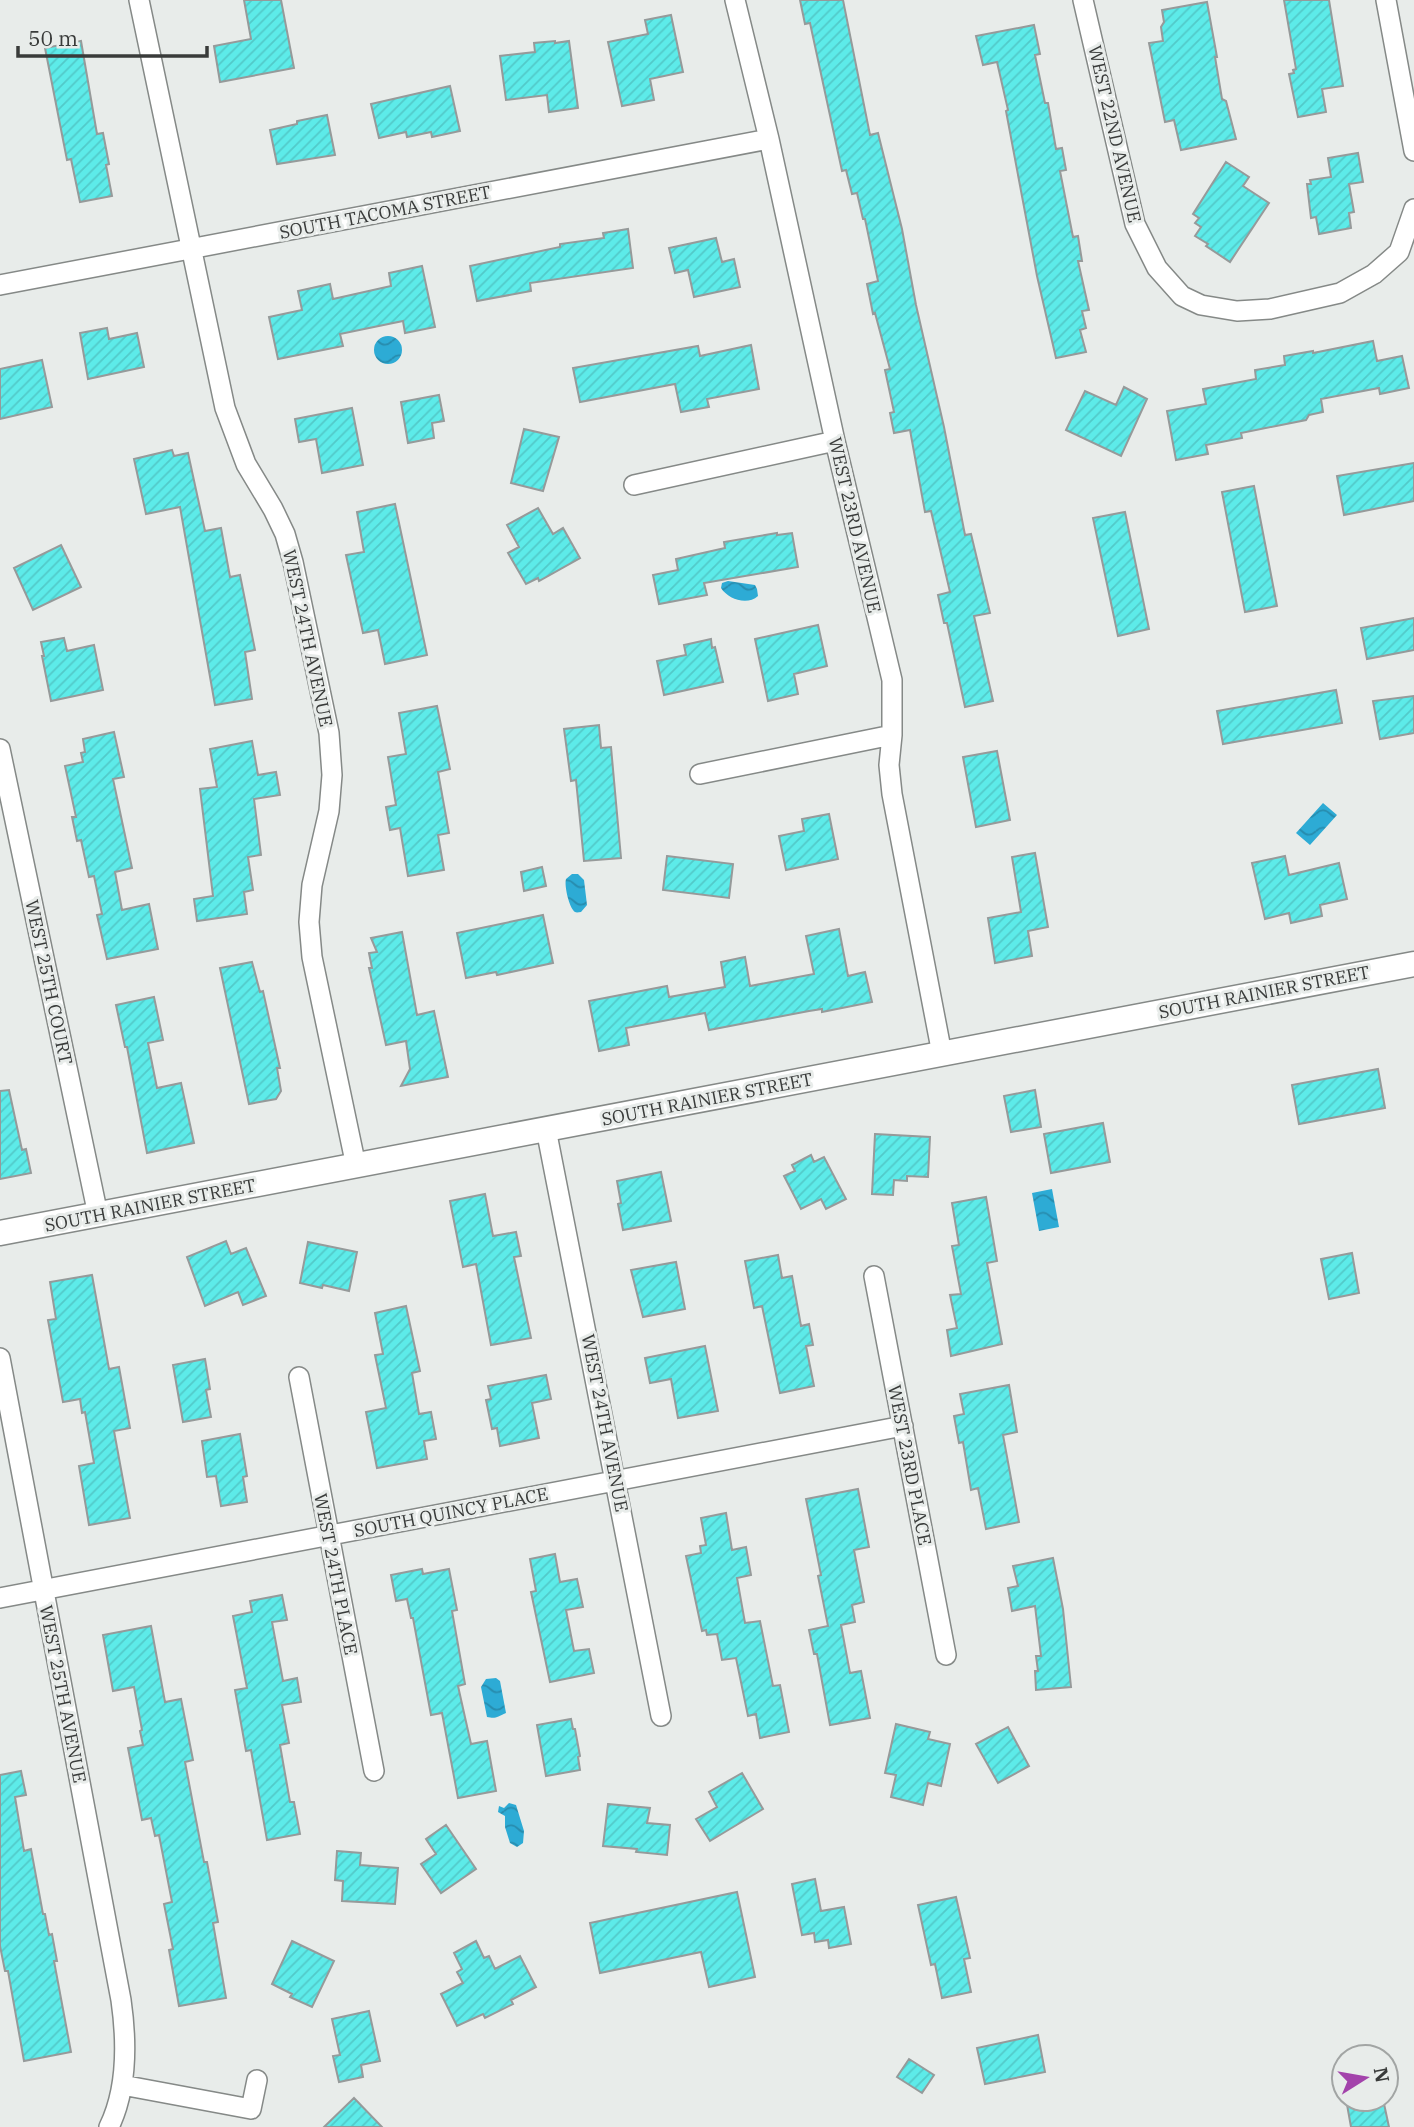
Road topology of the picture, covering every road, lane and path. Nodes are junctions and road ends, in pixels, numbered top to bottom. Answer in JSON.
{"nodes":[{"id":1,"x":139,"y":0,"type":"edge"},
{"id":2,"x":735,"y":0,"type":"edge"},
{"id":3,"x":1083,"y":0,"type":"edge"},
{"id":4,"x":1386,"y":0,"type":"edge"},
{"id":5,"x":769,"y":139,"type":"junction"},
{"id":6,"x":1414,"y":151,"type":"edge"},
{"id":7,"x":1414,"y":209,"type":"edge"},
{"id":8,"x":191,"y":248,"type":"junction"},
{"id":9,"x":0,"y":285,"type":"edge"},
{"id":10,"x":835,"y":441,"type":"junction"},
{"id":11,"x":634,"y":485,"type":"dead end"},
{"id":12,"x":892,"y":735,"type":"junction"},
{"id":13,"x":0,"y":749,"type":"edge"},
{"id":14,"x":700,"y":774,"type":"dead end"},
{"id":15,"x":1414,"y":964,"type":"edge"},
{"id":16,"x":942,"y":1054,"type":"junction"},
{"id":17,"x":546,"y":1129,"type":"junction"},
{"id":18,"x":356,"y":1166,"type":"junction"},
{"id":19,"x":98,"y":1215,"type":"junction"},
{"id":20,"x":0,"y":1233,"type":"edge"},
{"id":21,"x":874,"y":1276,"type":"dead end"},
{"id":22,"x":0,"y":1358,"type":"edge"},
{"id":23,"x":299,"y":1377,"type":"dead end"},
{"id":24,"x":902,"y":1426,"type":"junction"},
{"id":25,"x":617,"y":1480,"type":"junction"},
{"id":26,"x":329,"y":1535,"type":"junction"},
{"id":27,"x":44,"y":1590,"type":"junction"},
{"id":28,"x":0,"y":1598,"type":"edge"},
{"id":29,"x":946,"y":1655,"type":"dead end"},
{"id":30,"x":662,"y":1716,"type":"dead end"},
{"id":31,"x":374,"y":1771,"type":"dead end"},
{"id":32,"x":257,"y":2080,"type":"dead end"},
{"id":33,"x":122,"y":2085,"type":"junction"},
{"id":34,"x":109,"y":2127,"type":"edge"}],
"edges":[{"from":1,"to":8,"type":"street","name":"WEST 24TH AVENUE"},
{"from":2,"to":5,"type":"street","name":"WEST 23RD AVENUE"},
{"from":3,"to":7,"type":"street","name":"WEST 22ND AVENUE"},
{"from":4,"to":6,"type":"street"},
{"from":5,"to":8,"type":"street","name":"SOUTH TACOMA STREET"},
{"from":5,"to":10,"type":"street","name":"WEST 23RD AVENUE"},
{"from":8,"to":9,"type":"street","name":"SOUTH TACOMA STREET"},
{"from":8,"to":18,"type":"street","name":"WEST 24TH AVENUE"},
{"from":10,"to":11,"type":"street"},
{"from":10,"to":12,"type":"street","name":"WEST 23RD AVENUE"},
{"from":12,"to":14,"type":"street"},
{"from":12,"to":16,"type":"street","name":"WEST 23RD AVENUE"},
{"from":13,"to":19,"type":"street","name":"WEST 25TH COURT"},
{"from":15,"to":16,"type":"street","name":"SOUTH RAINIER STREET"},
{"from":16,"to":17,"type":"street","name":"SOUTH RAINIER STREET"},
{"from":17,"to":18,"type":"street","name":"SOUTH RAINIER STREET"},
{"from":17,"to":25,"type":"street","name":"WEST 24TH AVENUE"},
{"from":18,"to":19,"type":"street","name":"SOUTH RAINIER STREET"},
{"from":19,"to":20,"type":"street","name":"SOUTH RAINIER STREET"},
{"from":21,"to":24,"type":"street","name":"WEST 23RD PLACE"},
{"from":22,"to":27,"type":"street","name":"WEST 25TH AVENUE"},
{"from":23,"to":26,"type":"street","name":"WEST 24TH PLACE"},
{"from":24,"to":25,"type":"street","name":"SOUTH QUINCY PLACE"},
{"from":24,"to":29,"type":"street","name":"WEST 23RD PLACE"},
{"from":25,"to":26,"type":"street","name":"SOUTH QUINCY PLACE"},
{"from":25,"to":30,"type":"street","name":"WEST 24TH AVENUE"},
{"from":26,"to":27,"type":"street","name":"SOUTH QUINCY PLACE"},
{"from":26,"to":31,"type":"street","name":"WEST 24TH PLACE"},
{"from":27,"to":28,"type":"street","name":"SOUTH QUINCY PLACE"},
{"from":27,"to":33,"type":"street","name":"WEST 25TH AVENUE"},
{"from":32,"to":33,"type":"street"},
{"from":33,"to":34,"type":"street","name":"WEST 25TH AVENUE"}]}
